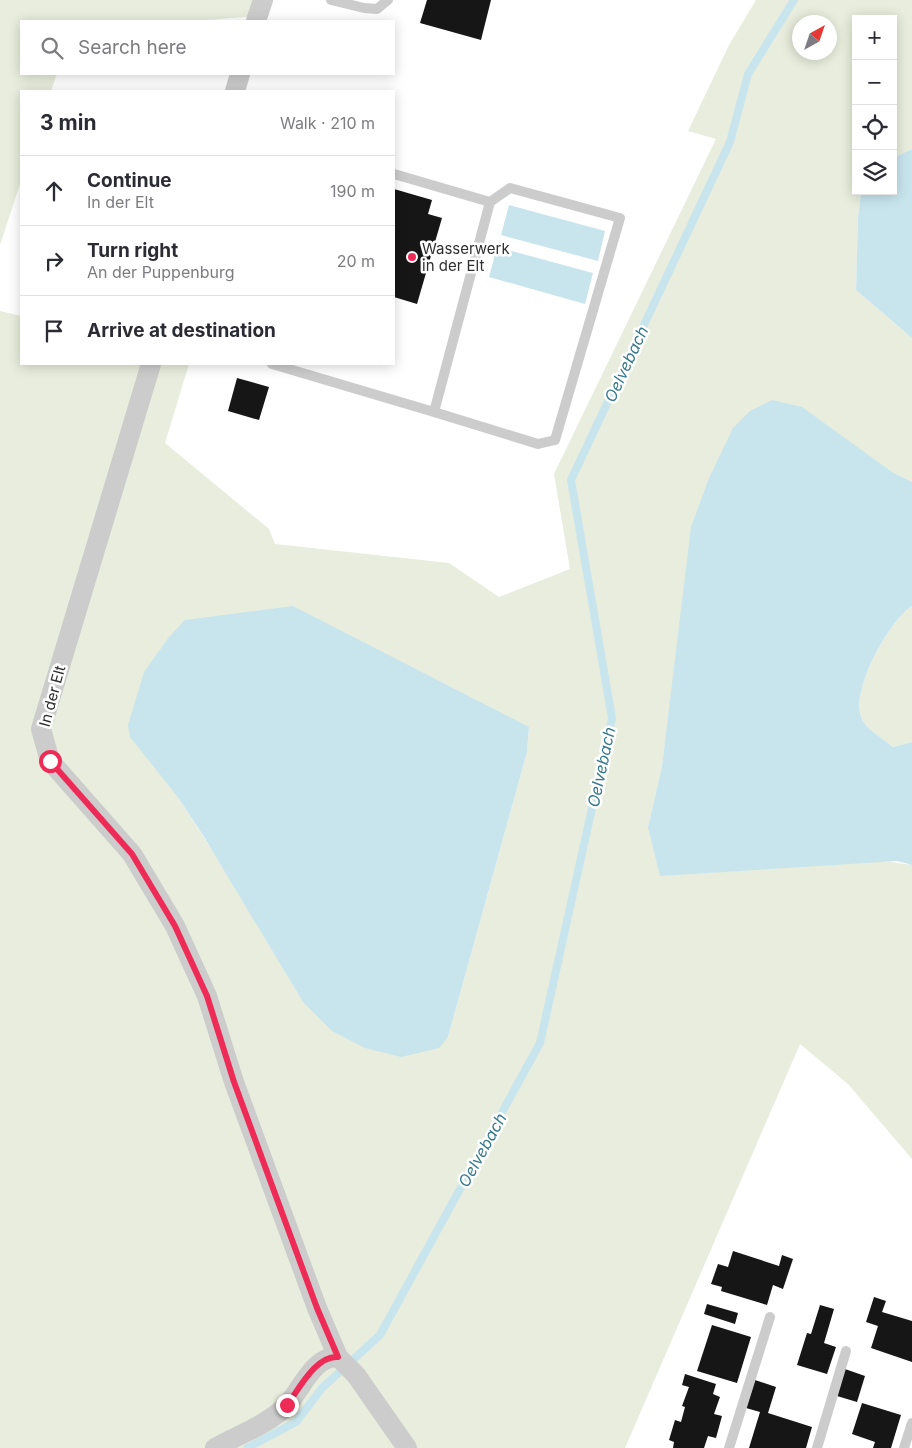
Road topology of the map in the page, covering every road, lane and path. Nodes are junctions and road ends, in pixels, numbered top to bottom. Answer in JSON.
{"nodes":[{"id":1,"x":262,"y":0,"type":"edge"},
{"id":2,"x":331,"y":0,"type":"edge"},
{"id":3,"x":388,"y":0,"type":"edge"},
{"id":4,"x":256,"y":20,"type":"edge"},
{"id":5,"x":240,"y":75,"type":"edge"},
{"id":6,"x":235,"y":90,"type":"edge"},
{"id":7,"x":395,"y":174,"type":"edge"},
{"id":8,"x":490,"y":202,"type":"junction"},
{"id":9,"x":151,"y":365,"type":"edge"},
{"id":10,"x":275,"y":365,"type":"edge"},
{"id":11,"x":434,"y":412,"type":"junction"},
{"id":12,"x":770,"y":1317,"type":"dead end"},
{"id":13,"x":846,"y":1351,"type":"dead end"},
{"id":14,"x":338,"y":1357,"type":"junction"},
{"id":15,"x":912,"y":1423,"type":"edge"},
{"id":16,"x":215,"y":1448,"type":"edge"},
{"id":17,"x":407,"y":1448,"type":"edge"},
{"id":18,"x":728,"y":1448,"type":"edge"},
{"id":19,"x":816,"y":1448,"type":"edge"},
{"id":20,"x":904,"y":1448,"type":"edge"}],
"edges":[{"from":1,"to":4,"type":"street"},
{"from":2,"to":3,"type":"lane"},
{"from":5,"to":6,"type":"street"},
{"from":7,"to":8,"type":"lane"},
{"from":8,"to":11,"type":"lane"},
{"from":8,"to":11,"type":"lane"},
{"from":9,"to":14,"type":"street","name":"In der Elt"},
{"from":10,"to":11,"type":"lane"},
{"from":12,"to":18,"type":"lane"},
{"from":13,"to":19,"type":"lane"},
{"from":14,"to":16,"type":"street"},
{"from":14,"to":17,"type":"street"},
{"from":15,"to":20,"type":"lane"}]}
